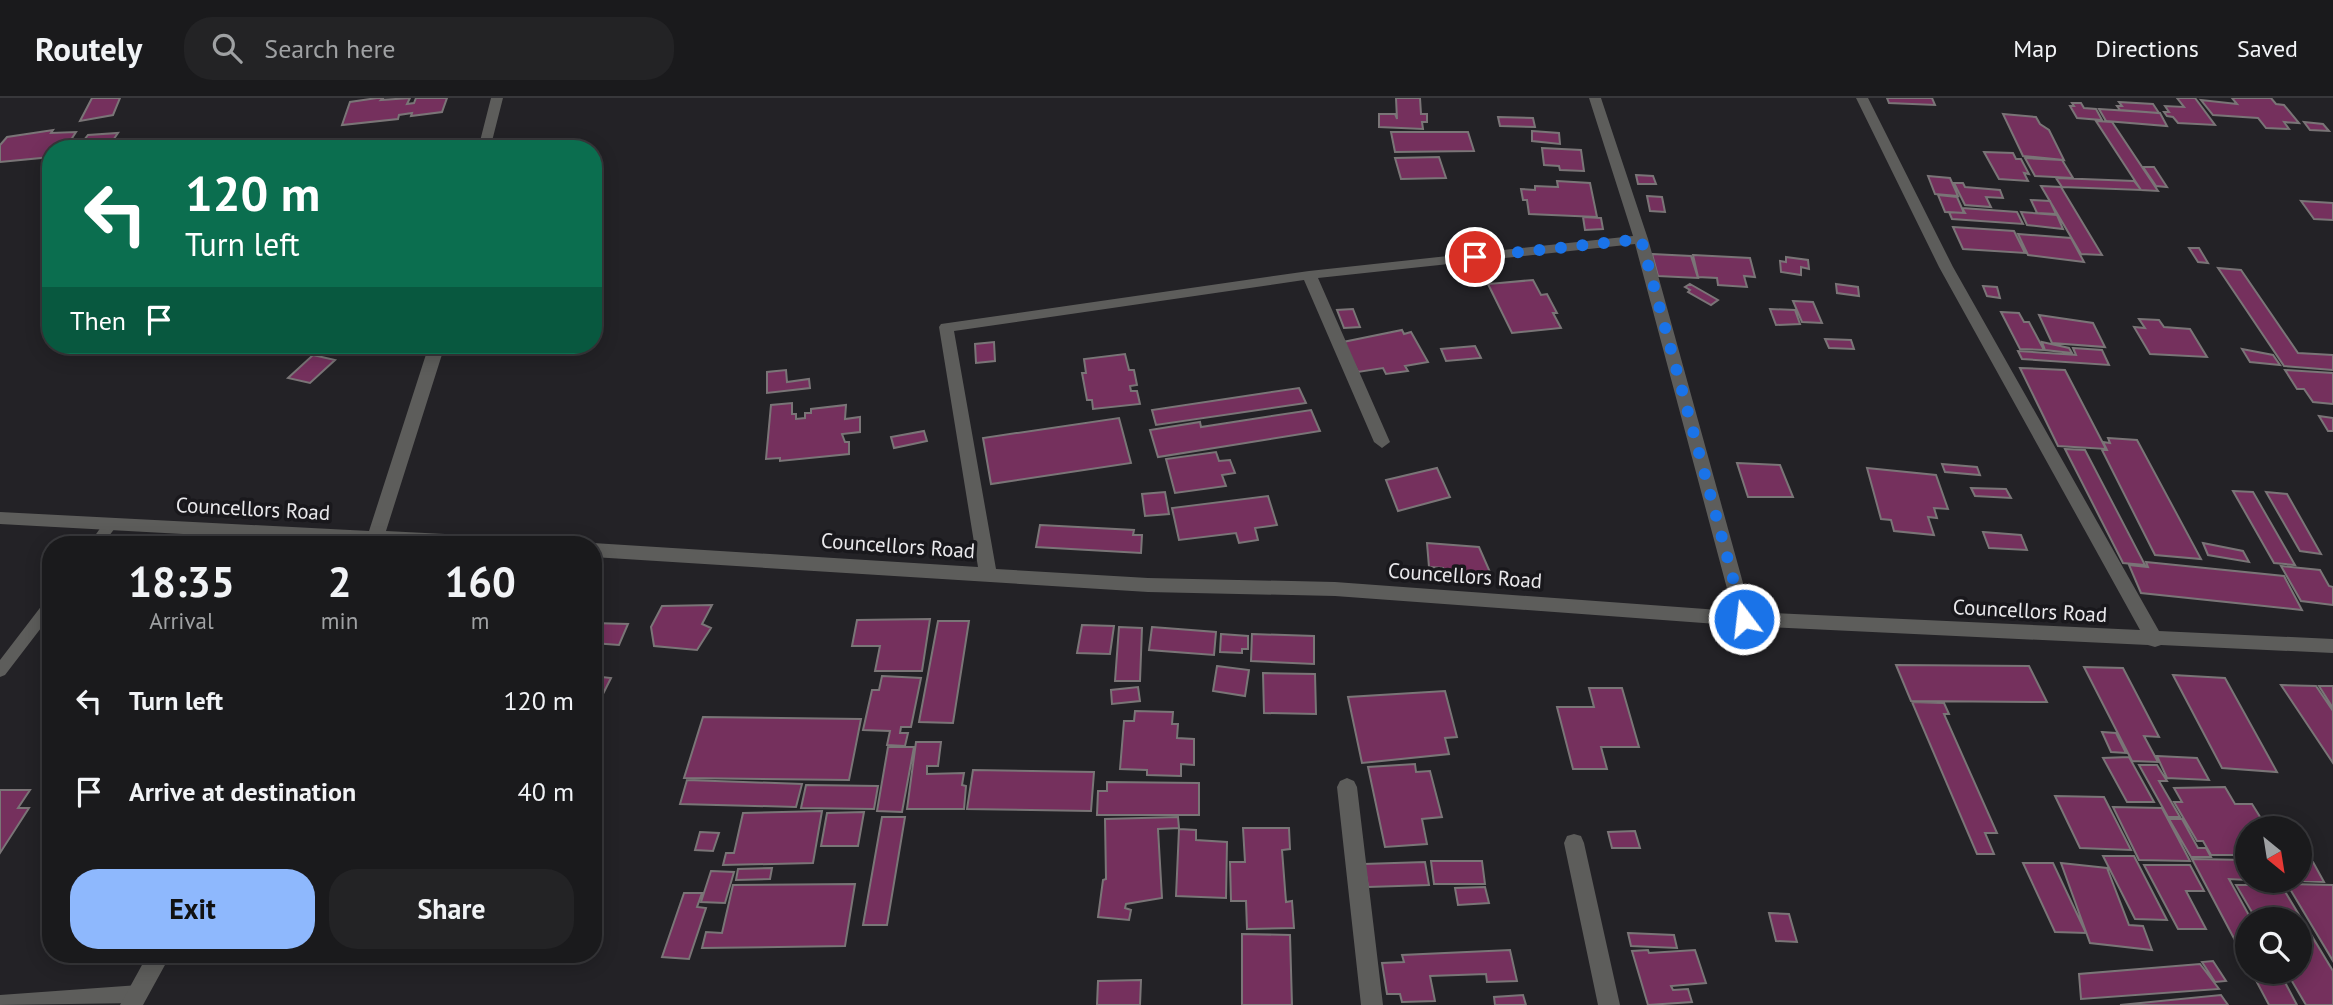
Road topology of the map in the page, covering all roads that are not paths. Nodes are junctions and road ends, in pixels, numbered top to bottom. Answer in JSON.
{"nodes":[{"id":1,"x":497,"y":98,"type":"edge"},
{"id":2,"x":1594,"y":98,"type":"edge"},
{"id":3,"x":1862,"y":98,"type":"edge"},
{"id":4,"x":486,"y":140,"type":"edge"},
{"id":5,"x":1641,"y":239,"type":"junction"},
{"id":6,"x":1309,"y":275,"type":"junction"},
{"id":7,"x":434,"y":354,"type":"edge"},
{"id":8,"x":1382,"y":442,"type":"dead end"},
{"id":9,"x":0,"y":518,"type":"edge"},
{"id":10,"x":111,"y":524,"type":"junction"},
{"id":11,"x":102,"y":536,"type":"edge"},
{"id":12,"x":286,"y":536,"type":"edge"},
{"id":13,"x":376,"y":536,"type":"edge"},
{"id":14,"x":602,"y":551,"type":"edge"},
{"id":15,"x":988,"y":575,"type":"junction"},
{"id":16,"x":42,"y":616,"type":"edge"},
{"id":17,"x":1744,"y":619,"type":"junction"},
{"id":18,"x":2155,"y":640,"type":"junction"},
{"id":19,"x":2333,"y":646,"type":"edge"},
{"id":20,"x":0,"y":671,"type":"edge"},
{"id":21,"x":1348,"y":787,"type":"dead end"},
{"id":22,"x":1574,"y":844,"type":"dead end"},
{"id":23,"x":155,"y":963,"type":"edge"},
{"id":24,"x":135,"y":1000,"type":"edge"},
{"id":25,"x":0,"y":1004,"type":"edge"},
{"id":26,"x":1372,"y":1005,"type":"edge"},
{"id":27,"x":1609,"y":1005,"type":"edge"}],
"edges":[{"from":1,"to":4,"type":"street"},
{"from":2,"to":5,"type":"street"},
{"from":3,"to":18,"type":"street"},
{"from":5,"to":6,"type":"street"},
{"from":5,"to":17,"type":"street"},
{"from":6,"to":8,"type":"street"},
{"from":6,"to":15,"type":"street"},
{"from":7,"to":13,"type":"street"},
{"from":9,"to":10,"type":"street","name":"Councellors Road"},
{"from":10,"to":11,"type":"lane"},
{"from":10,"to":12,"type":"street","name":"Councellors Road"},
{"from":14,"to":15,"type":"street","name":"Councellors Road"},
{"from":15,"to":17,"type":"street","name":"Councellors Road"},
{"from":16,"to":20,"type":"lane"},
{"from":17,"to":18,"type":"street","name":"Councellors Road"},
{"from":18,"to":19,"type":"street","name":"Councellors Road"},
{"from":21,"to":26,"type":"street"},
{"from":22,"to":27,"type":"street"},
{"from":23,"to":24,"type":"street"},
{"from":24,"to":25,"type":"lane"}]}
